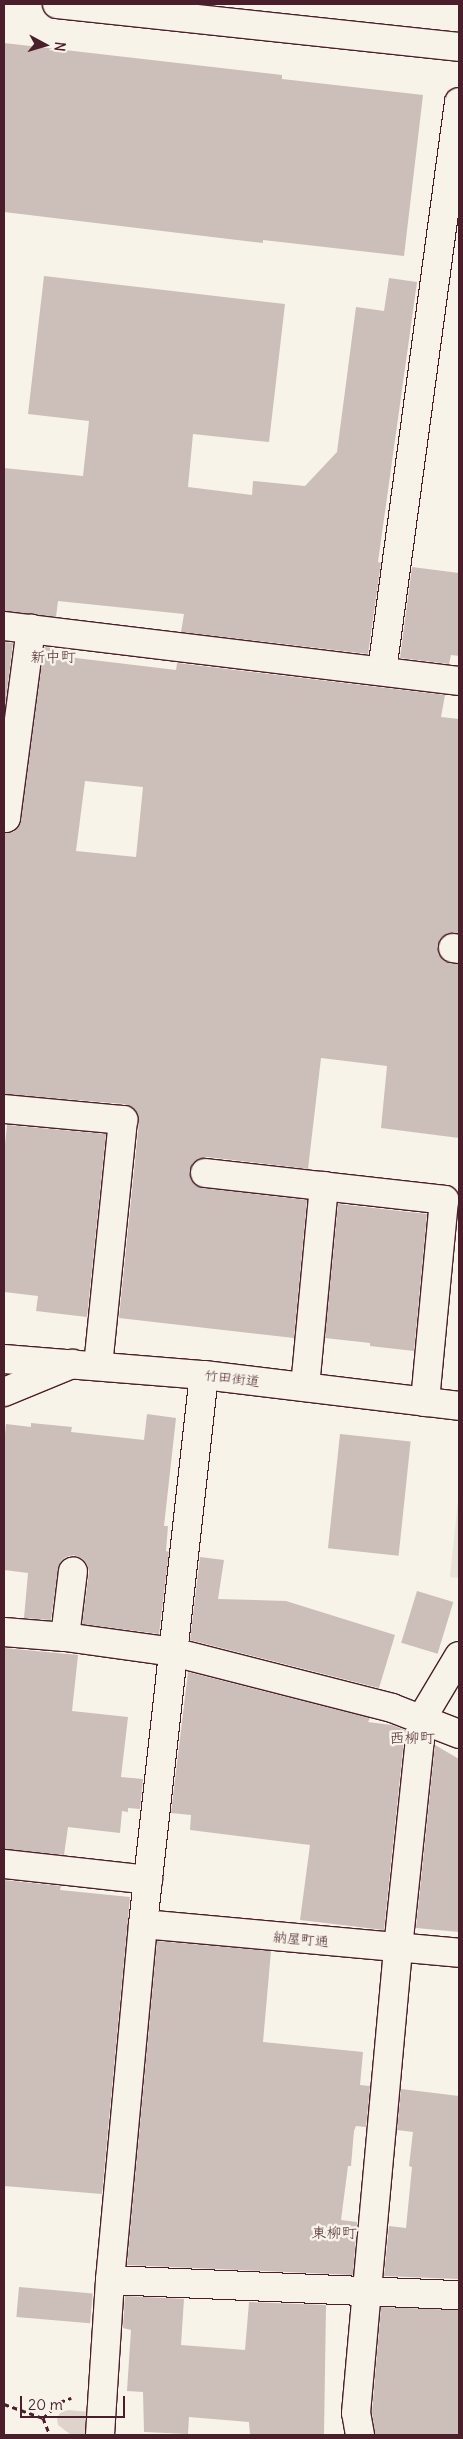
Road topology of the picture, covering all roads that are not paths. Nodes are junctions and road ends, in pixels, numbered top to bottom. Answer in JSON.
{"nodes":[{"id":1,"x":57,"y":4,"type":"edge"},
{"id":2,"x":459,"y":47,"type":"edge"},
{"id":3,"x":459,"y":102,"type":"edge"},
{"id":4,"x":4,"y":626,"type":"edge"},
{"id":5,"x":31,"y":629,"type":"junction"},
{"id":6,"x":382,"y":671,"type":"junction"},
{"id":7,"x":459,"y":681,"type":"edge"},
{"id":8,"x":4,"y":817,"type":"edge"},
{"id":9,"x":4,"y":1109,"type":"edge"},
{"id":10,"x":205,"y":1173,"type":"dead end"},
{"id":11,"x":324,"y":1186,"type":"junction"},
{"id":12,"x":4,"y":1359,"type":"edge"},
{"id":13,"x":85,"y":1365,"type":"junction"},
{"id":14,"x":204,"y":1375,"type":"junction"},
{"id":15,"x":305,"y":1387,"type":"junction"},
{"id":16,"x":4,"y":1392,"type":"edge"},
{"id":17,"x":425,"y":1402,"type":"junction"},
{"id":18,"x":459,"y":1406,"type":"edge"},
{"id":19,"x":73,"y":1571,"type":"dead end"},
{"id":20,"x":4,"y":1632,"type":"edge"},
{"id":21,"x":65,"y":1637,"type":"junction"},
{"id":22,"x":173,"y":1652,"type":"junction"},
{"id":23,"x":459,"y":1656,"type":"edge"},
{"id":24,"x":422,"y":1718,"type":"junction"},
{"id":25,"x":459,"y":1734,"type":"edge"},
{"id":26,"x":4,"y":1864,"type":"edge"},
{"id":27,"x":148,"y":1880,"type":"junction"},
{"id":28,"x":143,"y":1924,"type":"junction"},
{"id":29,"x":398,"y":1948,"type":"junction"},
{"id":30,"x":459,"y":1953,"type":"edge"},
{"id":31,"x":110,"y":2280,"type":"junction"},
{"id":32,"x":367,"y":2290,"type":"junction"},
{"id":33,"x":459,"y":2295,"type":"edge"},
{"id":34,"x":100,"y":2435,"type":"edge"},
{"id":35,"x":360,"y":2435,"type":"edge"}],
"edges":[{"from":1,"to":2,"type":"street"},
{"from":3,"to":6,"type":"street"},
{"from":4,"to":5,"type":"street"},
{"from":5,"to":6,"type":"street"},
{"from":5,"to":8,"type":"street"},
{"from":6,"to":7,"type":"street"},
{"from":9,"to":13,"type":"street"},
{"from":10,"to":11,"type":"street"},
{"from":11,"to":15,"type":"street"},
{"from":11,"to":17,"type":"street"},
{"from":12,"to":13,"type":"street","name":"竹田街道"},
{"from":13,"to":14,"type":"street","name":"竹田街道"},
{"from":13,"to":16,"type":"street"},
{"from":14,"to":15,"type":"street","name":"竹田街道"},
{"from":14,"to":22,"type":"street"},
{"from":15,"to":17,"type":"street","name":"竹田街道"},
{"from":17,"to":18,"type":"street","name":"竹田街道"},
{"from":19,"to":21,"type":"street"},
{"from":20,"to":21,"type":"street"},
{"from":21,"to":22,"type":"street"},
{"from":22,"to":24,"type":"street"},
{"from":22,"to":27,"type":"street"},
{"from":23,"to":24,"type":"street"},
{"from":24,"to":25,"type":"street"},
{"from":24,"to":29,"type":"street"},
{"from":26,"to":27,"type":"street"},
{"from":27,"to":28,"type":"street"},
{"from":28,"to":29,"type":"street","name":"納屋町通"},
{"from":28,"to":31,"type":"street"},
{"from":29,"to":30,"type":"street","name":"納屋町通"},
{"from":29,"to":32,"type":"street"},
{"from":31,"to":32,"type":"street"},
{"from":31,"to":34,"type":"street"},
{"from":32,"to":33,"type":"street"},
{"from":32,"to":35,"type":"street"}]}
